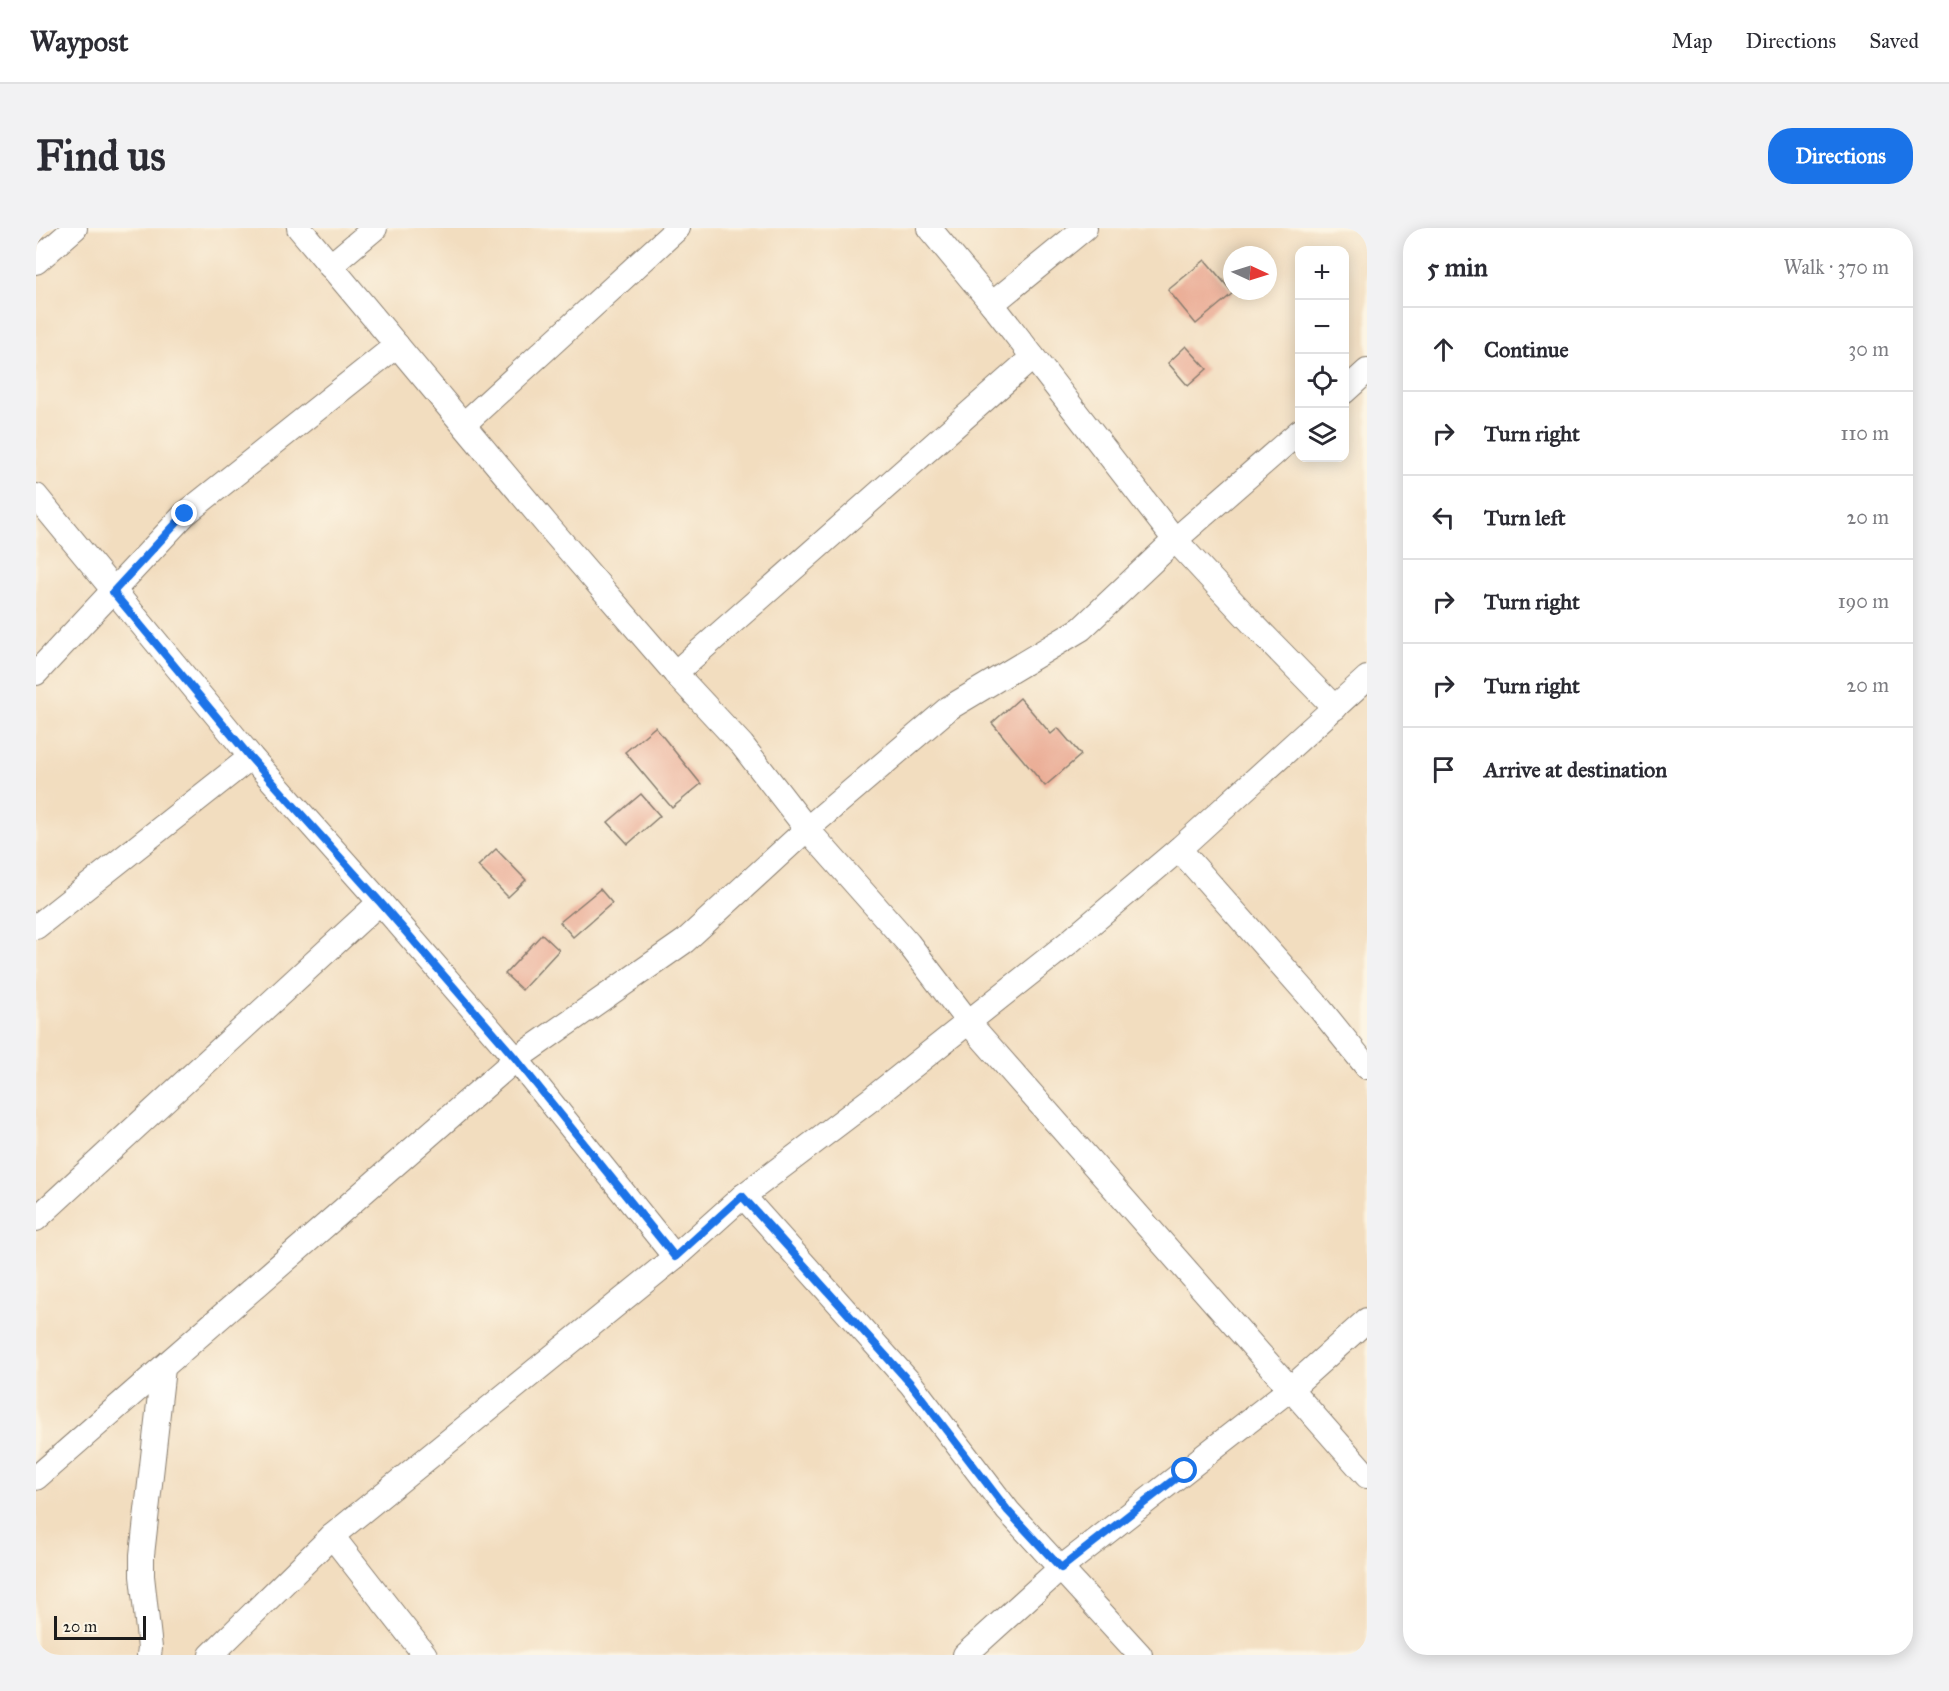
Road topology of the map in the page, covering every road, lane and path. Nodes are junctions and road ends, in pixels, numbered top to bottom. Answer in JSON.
{"nodes":[{"id":1,"x":75,"y":228,"type":"edge"},
{"id":2,"x":299,"y":228,"type":"edge"},
{"id":3,"x":375,"y":228,"type":"edge"},
{"id":4,"x":678,"y":228,"type":"edge"},
{"id":5,"x":929,"y":228,"type":"edge"},
{"id":6,"x":1084,"y":228,"type":"edge"},
{"id":7,"x":36,"y":262,"type":"edge"},
{"id":8,"x":330,"y":266,"type":"junction"},
{"id":9,"x":992,"y":304,"type":"junction"},
{"id":10,"x":397,"y":345,"type":"junction"},
{"id":11,"x":1033,"y":357,"type":"junction"},
{"id":12,"x":1367,"y":370,"type":"edge"},
{"id":13,"x":1349,"y":387,"type":"edge"},
{"id":14,"x":464,"y":424,"type":"junction"},
{"id":15,"x":1295,"y":435,"type":"edge"},
{"id":16,"x":36,"y":496,"type":"edge"},
{"id":17,"x":1175,"y":540,"type":"junction"},
{"id":18,"x":113,"y":592,"type":"junction"},
{"id":19,"x":675,"y":673,"type":"junction"},
{"id":20,"x":36,"y":674,"type":"edge"},
{"id":21,"x":1367,"y":678,"type":"edge"},
{"id":22,"x":1335,"y":708,"type":"junction"},
{"id":23,"x":250,"y":757,"type":"junction"},
{"id":24,"x":807,"y":829,"type":"junction"},
{"id":25,"x":1179,"y":849,"type":"junction"},
{"id":26,"x":380,"y":902,"type":"junction"},
{"id":27,"x":36,"y":927,"type":"edge"},
{"id":28,"x":969,"y":1023,"type":"junction"},
{"id":29,"x":516,"y":1059,"type":"junction"},
{"id":30,"x":1367,"y":1067,"type":"edge"},
{"id":31,"x":742,"y":1196,"type":"junction"},
{"id":32,"x":36,"y":1219,"type":"edge"},
{"id":33,"x":675,"y":1257,"type":"junction"},
{"id":34,"x":1367,"y":1320,"type":"edge"},
{"id":35,"x":163,"y":1368,"type":"junction"},
{"id":36,"x":1290,"y":1389,"type":"junction"},
{"id":37,"x":1367,"y":1476,"type":"edge"},
{"id":38,"x":36,"y":1478,"type":"edge"},
{"id":39,"x":332,"y":1536,"type":"junction"},
{"id":40,"x":1061,"y":1568,"type":"junction"},
{"id":41,"x":149,"y":1655,"type":"edge"},
{"id":42,"x":211,"y":1655,"type":"edge"},
{"id":43,"x":425,"y":1655,"type":"edge"},
{"id":44,"x":965,"y":1655,"type":"edge"},
{"id":45,"x":1140,"y":1655,"type":"edge"}],
"edges":[{"from":1,"to":7,"type":"street"},
{"from":2,"to":8,"type":"street"},
{"from":3,"to":8,"type":"street"},
{"from":4,"to":14,"type":"street"},
{"from":5,"to":9,"type":"street"},
{"from":6,"to":9,"type":"street"},
{"from":8,"to":10,"type":"street"},
{"from":9,"to":11,"type":"street"},
{"from":10,"to":14,"type":"street"},
{"from":10,"to":18,"type":"street"},
{"from":11,"to":17,"type":"street"},
{"from":11,"to":19,"type":"street"},
{"from":12,"to":13,"type":"street"},
{"from":14,"to":19,"type":"street"},
{"from":15,"to":17,"type":"street"},
{"from":16,"to":18,"type":"street"},
{"from":17,"to":22,"type":"street"},
{"from":17,"to":24,"type":"street"},
{"from":18,"to":20,"type":"street"},
{"from":18,"to":23,"type":"street"},
{"from":19,"to":24,"type":"street"},
{"from":21,"to":22,"type":"street"},
{"from":22,"to":25,"type":"street"},
{"from":23,"to":26,"type":"street"},
{"from":23,"to":27,"type":"street"},
{"from":24,"to":28,"type":"street"},
{"from":24,"to":29,"type":"street"},
{"from":25,"to":28,"type":"street"},
{"from":25,"to":30,"type":"street"},
{"from":26,"to":29,"type":"street"},
{"from":26,"to":32,"type":"street"},
{"from":28,"to":31,"type":"street"},
{"from":28,"to":36,"type":"street"},
{"from":29,"to":33,"type":"street"},
{"from":29,"to":35,"type":"street"},
{"from":31,"to":33,"type":"street"},
{"from":31,"to":40,"type":"street"},
{"from":33,"to":39,"type":"street"},
{"from":34,"to":36,"type":"street"},
{"from":35,"to":38,"type":"street"},
{"from":35,"to":41,"type":"street"},
{"from":36,"to":37,"type":"street"},
{"from":36,"to":40,"type":"street"},
{"from":39,"to":42,"type":"street"},
{"from":39,"to":43,"type":"street"},
{"from":40,"to":44,"type":"street"},
{"from":40,"to":45,"type":"street"}]}
